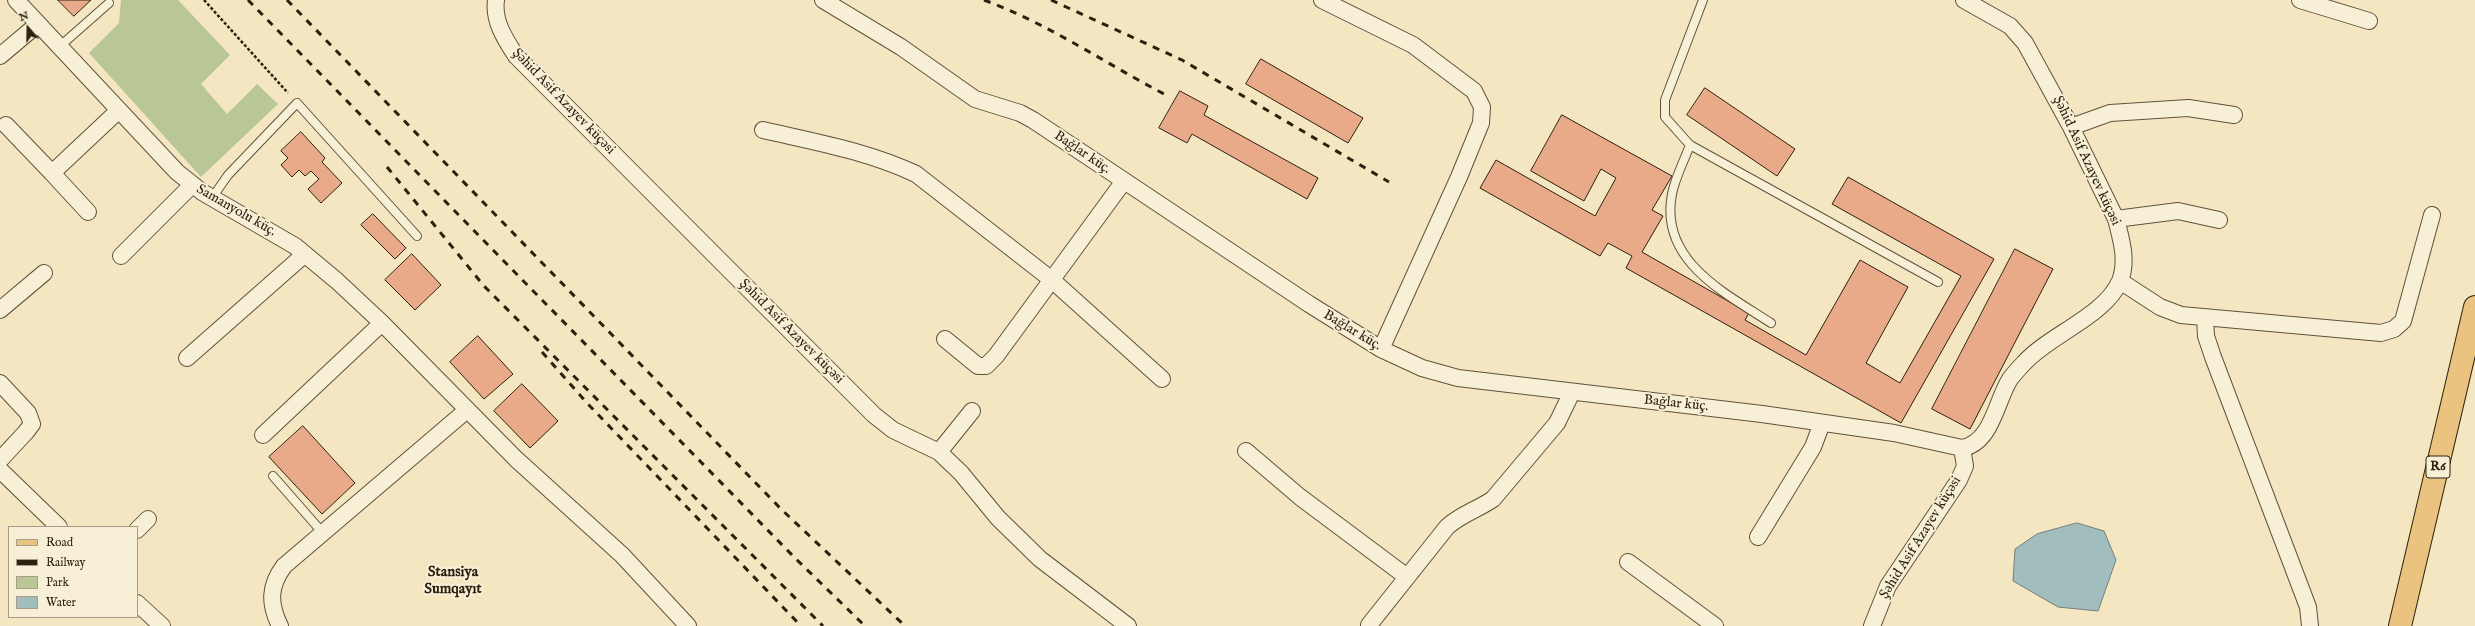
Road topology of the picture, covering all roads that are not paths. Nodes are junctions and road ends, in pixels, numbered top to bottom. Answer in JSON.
{"nodes":[{"id":1,"x":16,"y":0,"type":"edge"},
{"id":2,"x":496,"y":0,"type":"edge"},
{"id":3,"x":823,"y":0,"type":"edge"},
{"id":4,"x":1322,"y":0,"type":"edge"},
{"id":5,"x":1703,"y":0,"type":"edge"},
{"id":6,"x":1964,"y":0,"type":"edge"},
{"id":7,"x":2300,"y":0,"type":"edge"},
{"id":8,"x":109,"y":3,"type":"dead end"},
{"id":9,"x":2369,"y":21,"type":"dead end"},
{"id":10,"x":38,"y":24,"type":"junction"},
{"id":11,"x":59,"y":47,"type":"junction"},
{"id":12,"x":0,"y":56,"type":"edge"},
{"id":13,"x":118,"y":111,"type":"junction"},
{"id":14,"x":2234,"y":115,"type":"dead end"},
{"id":15,"x":6,"y":125,"type":"dead end"},
{"id":16,"x":2071,"y":127,"type":"junction"},
{"id":17,"x":763,"y":130,"type":"dead end"},
{"id":18,"x":1690,"y":145,"type":"junction"},
{"id":19,"x":52,"y":173,"type":"junction"},
{"id":20,"x":1124,"y":181,"type":"junction"},
{"id":21,"x":192,"y":185,"type":"junction"},
{"id":22,"x":212,"y":198,"type":"junction"},
{"id":23,"x":88,"y":212,"type":"dead end"},
{"id":24,"x":2432,"y":215,"type":"dead end"},
{"id":25,"x":2116,"y":219,"type":"junction"},
{"id":26,"x":2219,"y":220,"type":"dead end"},
{"id":27,"x":416,"y":236,"type":"dead end"},
{"id":28,"x":304,"y":254,"type":"junction"},
{"id":29,"x":121,"y":256,"type":"dead end"},
{"id":30,"x":44,"y":272,"type":"dead end"},
{"id":31,"x":1052,"y":280,"type":"junction"},
{"id":32,"x":2120,"y":281,"type":"junction"},
{"id":33,"x":1938,"y":282,"type":"dead end"},
{"id":34,"x":2475,"y":307,"type":"edge"},
{"id":35,"x":0,"y":310,"type":"edge"},
{"id":36,"x":2205,"y":318,"type":"junction"},
{"id":37,"x":382,"y":323,"type":"junction"},
{"id":38,"x":1771,"y":323,"type":"dead end"},
{"id":39,"x":945,"y":339,"type":"dead end"},
{"id":40,"x":1381,"y":349,"type":"junction"},
{"id":41,"x":187,"y":358,"type":"dead end"},
{"id":42,"x":1162,"y":379,"type":"dead end"},
{"id":43,"x":0,"y":383,"type":"edge"},
{"id":44,"x":1572,"y":392,"type":"junction"},
{"id":45,"x":467,"y":410,"type":"junction"},
{"id":46,"x":972,"y":411,"type":"dead end"},
{"id":47,"x":1822,"y":423,"type":"junction"},
{"id":48,"x":263,"y":435,"type":"dead end"},
{"id":49,"x":1962,"y":448,"type":"junction"},
{"id":50,"x":1246,"y":451,"type":"dead end"},
{"id":51,"x":939,"y":452,"type":"junction"},
{"id":52,"x":0,"y":460,"type":"edge"},
{"id":53,"x":0,"y":470,"type":"edge"},
{"id":54,"x":273,"y":476,"type":"dead end"},
{"id":55,"x":58,"y":526,"type":"edge"},
{"id":56,"x":322,"y":532,"type":"junction"},
{"id":57,"x":1758,"y":537,"type":"dead end"},
{"id":58,"x":1628,"y":562,"type":"dead end"},
{"id":59,"x":1407,"y":577,"type":"junction"},
{"id":60,"x":138,"y":603,"type":"edge"},
{"id":61,"x":1369,"y":625,"type":"dead end"},
{"id":62,"x":162,"y":626,"type":"edge"},
{"id":63,"x":280,"y":626,"type":"edge"},
{"id":64,"x":688,"y":626,"type":"edge"},
{"id":65,"x":1128,"y":626,"type":"edge"},
{"id":66,"x":1715,"y":626,"type":"edge"},
{"id":67,"x":1872,"y":626,"type":"edge"},
{"id":68,"x":2310,"y":626,"type":"edge"},
{"id":69,"x":2400,"y":626,"type":"edge"}],
"edges":[{"from":1,"to":10,"type":"street","name":"Samanyolu küç."},
{"from":2,"to":51,"type":"street","name":"Şəhid Asif Azayev küçəsi"},
{"from":3,"to":20,"type":"street","name":"Bağlar küç."},
{"from":4,"to":40,"type":"street"},
{"from":5,"to":18,"type":"lane"},
{"from":6,"to":16,"type":"street","name":"Şəhid Asif Azayev küçəsi"},
{"from":7,"to":9,"type":"street"},
{"from":8,"to":11,"type":"lane"},
{"from":10,"to":11,"type":"street","name":"Samanyolu küç."},
{"from":10,"to":12,"type":"street"},
{"from":11,"to":13,"type":"street","name":"Samanyolu küç."},
{"from":13,"to":19,"type":"street"},
{"from":13,"to":21,"type":"street","name":"Samanyolu küç."},
{"from":14,"to":16,"type":"street"},
{"from":15,"to":19,"type":"street"},
{"from":16,"to":25,"type":"street","name":"Şəhid Asif Azayev küçəsi"},
{"from":17,"to":31,"type":"street"},
{"from":18,"to":33,"type":"lane"},
{"from":18,"to":38,"type":"lane"},
{"from":19,"to":23,"type":"street"},
{"from":20,"to":31,"type":"street"},
{"from":20,"to":40,"type":"street","name":"Bağlar küç."},
{"from":21,"to":22,"type":"street","name":"Samanyolu küç."},
{"from":21,"to":29,"type":"street"},
{"from":22,"to":27,"type":"lane"},
{"from":22,"to":28,"type":"street","name":"Samanyolu küç."},
{"from":24,"to":36,"type":"street"},
{"from":25,"to":26,"type":"street"},
{"from":25,"to":32,"type":"street","name":"Şəhid Asif Azayev küçəsi"},
{"from":28,"to":37,"type":"street","name":"Samanyolu küç."},
{"from":28,"to":41,"type":"street"},
{"from":30,"to":35,"type":"street"},
{"from":31,"to":39,"type":"street"},
{"from":31,"to":42,"type":"street"},
{"from":32,"to":36,"type":"street"},
{"from":32,"to":49,"type":"street","name":"Şəhid Asif Azayev küçəsi"},
{"from":34,"to":69,"type":"main road","number":"R6"},
{"from":36,"to":68,"type":"street"},
{"from":37,"to":45,"type":"street","name":"Samanyolu küç."},
{"from":37,"to":48,"type":"street"},
{"from":40,"to":44,"type":"street","name":"Bağlar küç."},
{"from":43,"to":52,"type":"street"},
{"from":44,"to":47,"type":"street","name":"Bağlar küç."},
{"from":44,"to":59,"type":"street"},
{"from":45,"to":56,"type":"street"},
{"from":45,"to":64,"type":"street","name":"Samanyolu küç."},
{"from":46,"to":51,"type":"street"},
{"from":47,"to":49,"type":"street","name":"Bağlar küç."},
{"from":47,"to":57,"type":"street"},
{"from":49,"to":67,"type":"street","name":"Şəhid Asif Azayev küçəsi"},
{"from":50,"to":59,"type":"street"},
{"from":51,"to":65,"type":"street","name":"Şəhid Asif Azayev küçəsi"},
{"from":53,"to":55,"type":"street"},
{"from":54,"to":56,"type":"lane"},
{"from":56,"to":63,"type":"street"},
{"from":58,"to":66,"type":"street"},
{"from":59,"to":61,"type":"street"},
{"from":60,"to":62,"type":"street"}]}
